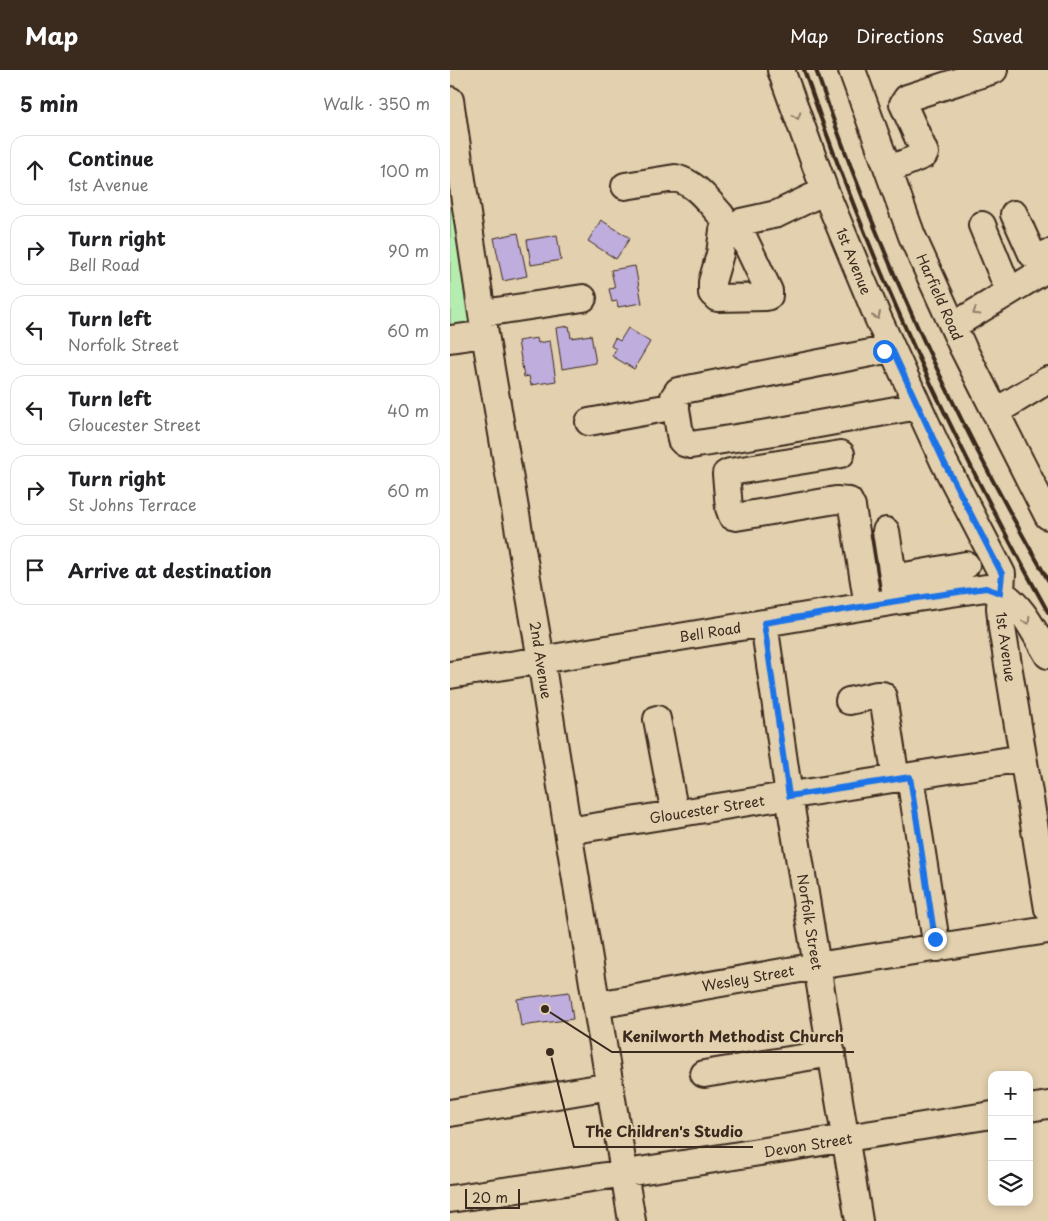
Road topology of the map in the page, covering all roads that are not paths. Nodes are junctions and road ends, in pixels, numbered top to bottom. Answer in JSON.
{"nodes":[{"id":1,"x":781,"y":70,"type":"edge"},
{"id":2,"x":852,"y":70,"type":"edge"},
{"id":3,"x":994,"y":70,"type":"edge"},
{"id":4,"x":450,"y":100,"type":"edge"},
{"id":5,"x":888,"y":170,"type":"junction"},
{"id":6,"x":625,"y":186,"type":"dead end"},
{"id":7,"x":457,"y":190,"type":"edge"},
{"id":8,"x":825,"y":191,"type":"junction"},
{"id":9,"x":1014,"y":214,"type":"dead end"},
{"id":10,"x":982,"y":225,"type":"dead end"},
{"id":11,"x":1048,"y":253,"type":"edge"},
{"id":12,"x":1048,"y":268,"type":"edge"},
{"id":13,"x":1009,"y":291,"type":"junction"},
{"id":14,"x":583,"y":298,"type":"dead end"},
{"id":15,"x":484,"y":324,"type":"junction"},
{"id":16,"x":953,"y":326,"type":"junction"},
{"id":17,"x":450,"y":340,"type":"edge"},
{"id":18,"x":892,"y":349,"type":"junction"},
{"id":19,"x":1048,"y":380,"type":"edge"},
{"id":20,"x":676,"y":406,"type":"junction"},
{"id":21,"x":918,"y":406,"type":"junction"},
{"id":22,"x":995,"y":412,"type":"junction"},
{"id":23,"x":589,"y":422,"type":"dead end"},
{"id":24,"x":841,"y":454,"type":"dead end"},
{"id":25,"x":1048,"y":516,"type":"edge"},
{"id":26,"x":886,"y":531,"type":"dead end"},
{"id":27,"x":966,"y":565,"type":"dead end"},
{"id":28,"x":895,"y":589,"type":"junction"},
{"id":29,"x":1000,"y":593,"type":"junction"},
{"id":30,"x":868,"y":606,"type":"junction"},
{"id":31,"x":764,"y":623,"type":"junction"},
{"id":32,"x":1048,"y":655,"type":"edge"},
{"id":33,"x":542,"y":660,"type":"junction"},
{"id":34,"x":450,"y":675,"type":"edge"},
{"id":35,"x":849,"y":700,"type":"dead end"},
{"id":36,"x":657,"y":719,"type":"dead end"},
{"id":37,"x":1023,"y":758,"type":"junction"},
{"id":38,"x":903,"y":778,"type":"junction"},
{"id":39,"x":789,"y":796,"type":"junction"},
{"id":40,"x":675,"y":814,"type":"junction"},
{"id":41,"x":568,"y":831,"type":"junction"},
{"id":42,"x":1048,"y":909,"type":"edge"},
{"id":43,"x":1048,"y":930,"type":"edge"},
{"id":44,"x":936,"y":948,"type":"junction"},
{"id":45,"x":818,"y":966,"type":"junction"},
{"id":46,"x":597,"y":1005,"type":"junction"},
{"id":47,"x":832,"y":1053,"type":"junction"},
{"id":48,"x":704,"y":1074,"type":"dead end"},
{"id":49,"x":610,"y":1086,"type":"junction"},
{"id":50,"x":1048,"y":1105,"type":"edge"},
{"id":51,"x":1033,"y":1107,"type":"edge"},
{"id":52,"x":450,"y":1113,"type":"edge"},
{"id":53,"x":988,"y":1116,"type":"edge"},
{"id":54,"x":846,"y":1139,"type":"junction"},
{"id":55,"x":625,"y":1172,"type":"junction"},
{"id":56,"x":450,"y":1199,"type":"edge"},
{"id":57,"x":632,"y":1221,"type":"edge"},
{"id":58,"x":860,"y":1221,"type":"edge"}],
"edges":[{"from":1,"to":8,"type":"street","name":"1st Avenue","one_way":true},
{"from":2,"to":5,"type":"street","name":"Harfield Road"},
{"from":3,"to":5,"type":"street"},
{"from":4,"to":7,"type":"street","name":"2nd Avenue"},
{"from":5,"to":16,"type":"street","name":"Harfield Road"},
{"from":6,"to":8,"type":"street"},
{"from":7,"to":15,"type":"street","name":"2nd Avenue"},
{"from":8,"to":18,"type":"street","name":"1st Avenue","one_way":true},
{"from":9,"to":11,"type":"street"},
{"from":10,"to":13,"type":"street"},
{"from":12,"to":13,"type":"street"},
{"from":13,"to":16,"type":"street","one_way":true},
{"from":14,"to":15,"type":"street"},
{"from":15,"to":17,"type":"street"},
{"from":15,"to":33,"type":"street","name":"2nd Avenue"},
{"from":16,"to":22,"type":"street","name":"Harfield Road"},
{"from":18,"to":20,"type":"street"},
{"from":18,"to":21,"type":"street","name":"1st Avenue"},
{"from":19,"to":22,"type":"street"},
{"from":20,"to":21,"type":"street"},
{"from":20,"to":23,"type":"street"},
{"from":21,"to":29,"type":"street","name":"1st Avenue"},
{"from":22,"to":25,"type":"street","name":"Harfield Road"},
{"from":24,"to":30,"type":"street"},
{"from":26,"to":28,"type":"street"},
{"from":27,"to":28,"type":"street"},
{"from":28,"to":29,"type":"street","name":"Bell Road"},
{"from":28,"to":30,"type":"street","name":"Bell Road"},
{"from":29,"to":32,"type":"street","one_way":true},
{"from":29,"to":37,"type":"street","name":"1st Avenue"},
{"from":30,"to":31,"type":"street","name":"Bell Road"},
{"from":31,"to":33,"type":"street","name":"Bell Road"},
{"from":31,"to":39,"type":"street","name":"Norfolk Street"},
{"from":33,"to":34,"type":"street","name":"Bell Road"},
{"from":33,"to":41,"type":"street","name":"2nd Avenue"},
{"from":35,"to":38,"type":"street"},
{"from":36,"to":40,"type":"street"},
{"from":37,"to":38,"type":"street","name":"Gloucester Street"},
{"from":37,"to":42,"type":"street","name":"1st Avenue"},
{"from":38,"to":39,"type":"street","name":"Gloucester Street"},
{"from":38,"to":44,"type":"street"},
{"from":39,"to":40,"type":"street","name":"Gloucester Street"},
{"from":39,"to":45,"type":"street","name":"Norfolk Street"},
{"from":40,"to":41,"type":"street","name":"Gloucester Street"},
{"from":41,"to":46,"type":"street","name":"2nd Avenue"},
{"from":43,"to":44,"type":"street","name":"Wesley Street"},
{"from":44,"to":45,"type":"street","name":"Wesley Street"},
{"from":45,"to":46,"type":"street","name":"Wesley Street"},
{"from":45,"to":47,"type":"street","name":"Norfolk Street"},
{"from":46,"to":49,"type":"street","name":"2nd Avenue"},
{"from":47,"to":48,"type":"street"},
{"from":47,"to":54,"type":"street","name":"Norfolk Street"},
{"from":49,"to":52,"type":"street"},
{"from":49,"to":55,"type":"street","name":"2nd Avenue"},
{"from":50,"to":51,"type":"street"},
{"from":53,"to":54,"type":"street","name":"Devon Street"},
{"from":54,"to":55,"type":"street","name":"Devon Street"},
{"from":54,"to":58,"type":"street","name":"Norfolk Street"},
{"from":55,"to":56,"type":"street","name":"Devon Street"},
{"from":55,"to":57,"type":"street","name":"2nd Avenue"}]}
